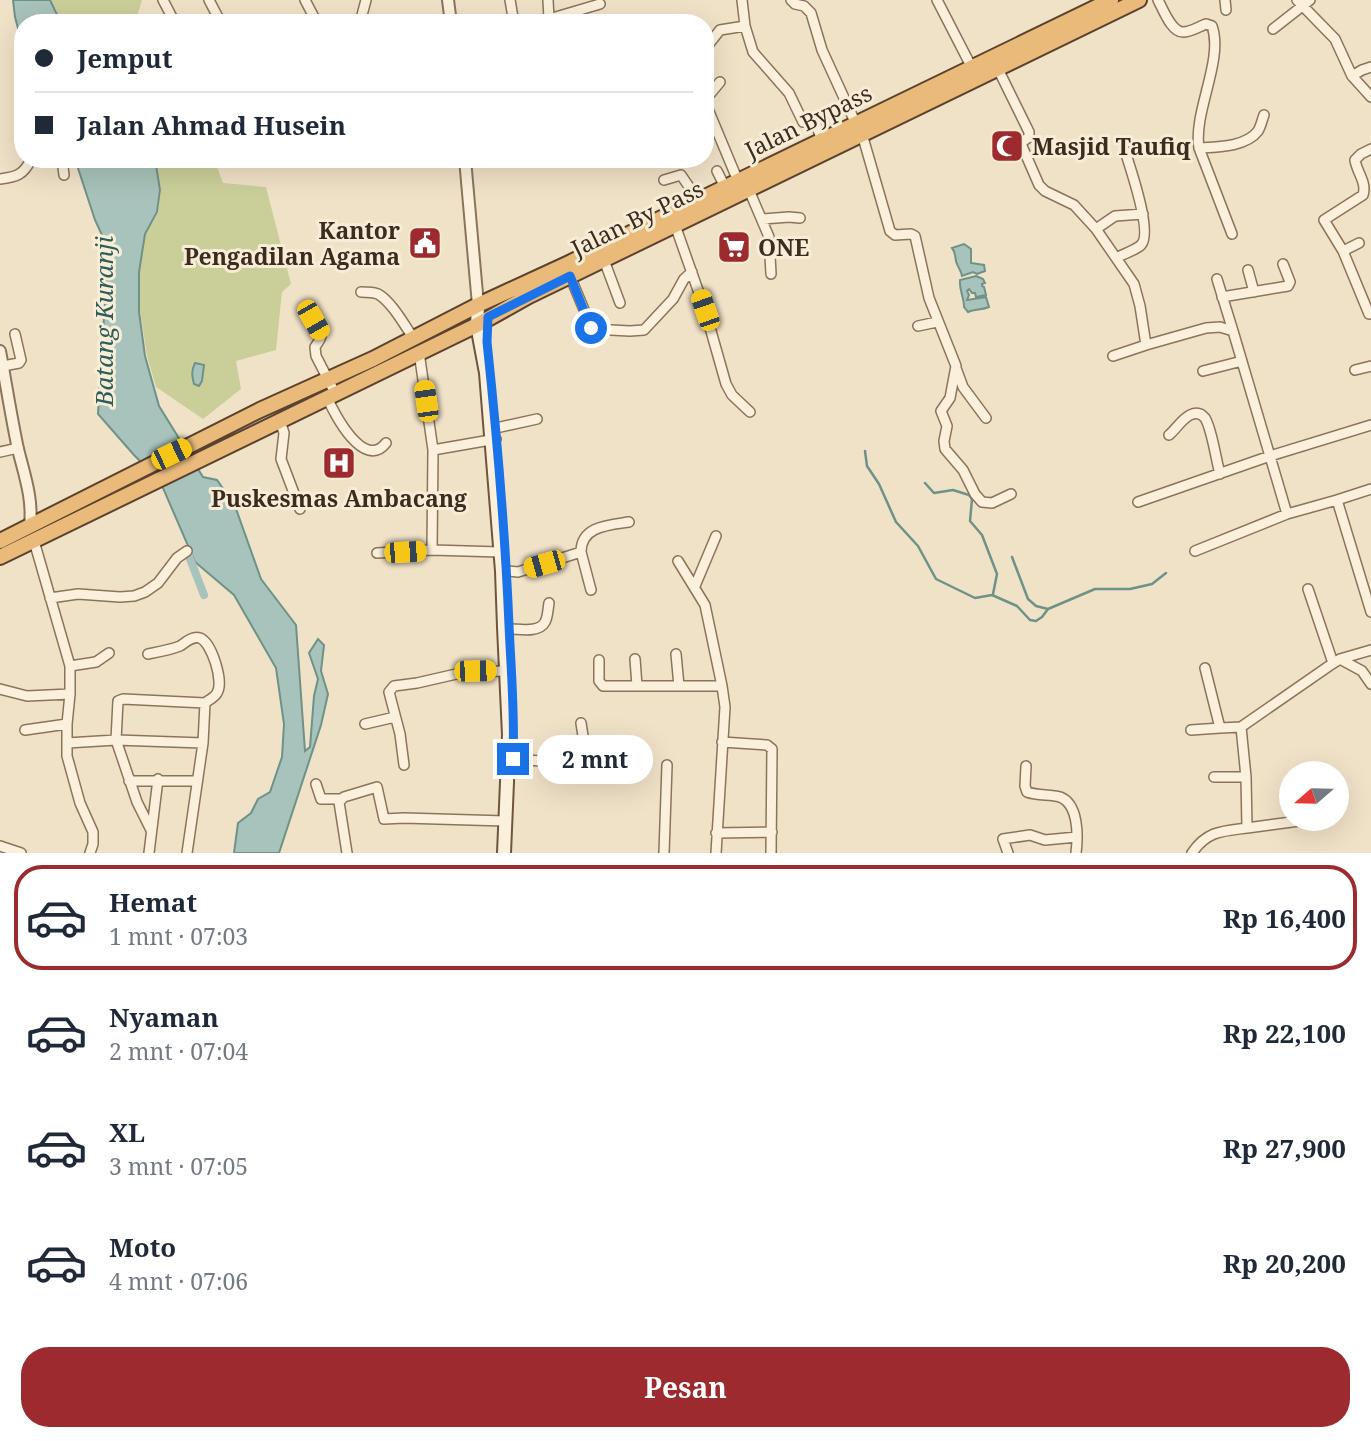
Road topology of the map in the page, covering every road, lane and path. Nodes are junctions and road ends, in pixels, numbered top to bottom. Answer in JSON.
{"nodes":[{"id":1,"x":742,"y":0,"type":"edge"},
{"id":2,"x":790,"y":0,"type":"edge"},
{"id":3,"x":937,"y":0,"type":"edge"},
{"id":4,"x":1111,"y":0,"type":"edge"},
{"id":5,"x":1139,"y":0,"type":"edge"},
{"id":6,"x":1158,"y":0,"type":"edge"},
{"id":7,"x":1303,"y":2,"type":"edge"},
{"id":8,"x":600,"y":4,"type":"dead end"},
{"id":9,"x":571,"y":14,"type":"edge"},
{"id":10,"x":745,"y":26,"type":"junction"},
{"id":11,"x":1273,"y":29,"type":"dead end"},
{"id":12,"x":714,"y":38,"type":"edge"},
{"id":13,"x":971,"y":66,"type":"junction"},
{"id":14,"x":1371,"y":67,"type":"edge"},
{"id":15,"x":998,"y":69,"type":"junction"},
{"id":16,"x":1352,"y":76,"type":"junction"},
{"id":17,"x":720,"y":82,"type":"dead end"},
{"id":18,"x":714,"y":92,"type":"edge"},
{"id":19,"x":1371,"y":97,"type":"edge"},
{"id":20,"x":1264,"y":115,"type":"dead end"},
{"id":21,"x":886,"y":116,"type":"junction"},
{"id":22,"x":714,"y":126,"type":"edge"},
{"id":23,"x":859,"y":129,"type":"junction"},
{"id":24,"x":822,"y":140,"type":"junction"},
{"id":25,"x":1199,"y":148,"type":"junction"},
{"id":26,"x":1371,"y":149,"type":"edge"},
{"id":27,"x":1125,"y":151,"type":"dead end"},
{"id":28,"x":25,"y":168,"type":"edge"},
{"id":29,"x":63,"y":168,"type":"edge"},
{"id":30,"x":466,"y":168,"type":"edge"},
{"id":31,"x":717,"y":171,"type":"dead end"},
{"id":32,"x":64,"y":175,"type":"dead end"},
{"id":33,"x":0,"y":179,"type":"edge"},
{"id":34,"x":664,"y":180,"type":"dead end"},
{"id":35,"x":738,"y":186,"type":"junction"},
{"id":36,"x":698,"y":200,"type":"junction"},
{"id":37,"x":1143,"y":214,"type":"junction"},
{"id":38,"x":800,"y":218,"type":"dead end"},
{"id":39,"x":763,"y":219,"type":"junction"},
{"id":40,"x":677,"y":220,"type":"junction"},
{"id":41,"x":1096,"y":229,"type":"junction"},
{"id":42,"x":1232,"y":234,"type":"dead end"},
{"id":43,"x":1359,"y":243,"type":"dead end"},
{"id":44,"x":1343,"y":251,"type":"junction"},
{"id":45,"x":1116,"y":258,"type":"junction"},
{"id":46,"x":604,"y":260,"type":"junction"},
{"id":47,"x":1283,"y":264,"type":"dead end"},
{"id":48,"x":1248,"y":270,"type":"dead end"},
{"id":49,"x":692,"y":272,"type":"junction"},
{"id":50,"x":771,"y":274,"type":"dead end"},
{"id":51,"x":570,"y":276,"type":"junction"},
{"id":52,"x":1217,"y":279,"type":"dead end"},
{"id":53,"x":361,"y":292,"type":"dead end"},
{"id":54,"x":1254,"y":292,"type":"junction"},
{"id":55,"x":1222,"y":298,"type":"junction"},
{"id":56,"x":620,"y":303,"type":"dead end"},
{"id":57,"x":478,"y":305,"type":"junction"},
{"id":58,"x":1370,"y":317,"type":"edge"},
{"id":59,"x":313,"y":320,"type":"dead end"},
{"id":60,"x":482,"y":321,"type":"junction"},
{"id":61,"x":937,"y":322,"type":"junction"},
{"id":62,"x":918,"y":326,"type":"dead end"},
{"id":63,"x":1233,"y":331,"type":"junction"},
{"id":64,"x":15,"y":334,"type":"dead end"},
{"id":65,"x":417,"y":345,"type":"junction"},
{"id":66,"x":1146,"y":345,"type":"junction"},
{"id":67,"x":0,"y":351,"type":"edge"},
{"id":68,"x":1113,"y":356,"type":"dead end"},
{"id":69,"x":1242,"y":361,"type":"junction"},
{"id":70,"x":3,"y":366,"type":"junction"},
{"id":71,"x":956,"y":366,"type":"junction"},
{"id":72,"x":1371,"y":366,"type":"edge"},
{"id":73,"x":1355,"y":370,"type":"dead end"},
{"id":74,"x":1203,"y":371,"type":"dead end"},
{"id":75,"x":330,"y":390,"type":"junction"},
{"id":76,"x":750,"y":412,"type":"dead end"},
{"id":77,"x":986,"y":418,"type":"dead end"},
{"id":78,"x":537,"y":419,"type":"dead end"},
{"id":79,"x":275,"y":423,"type":"junction"},
{"id":80,"x":1371,"y":425,"type":"edge"},
{"id":81,"x":494,"y":435,"type":"junction"},
{"id":82,"x":1169,"y":435,"type":"dead end"},
{"id":83,"x":386,"y":443,"type":"dead end"},
{"id":84,"x":18,"y":448,"type":"junction"},
{"id":85,"x":433,"y":450,"type":"junction"},
{"id":86,"x":0,"y":452,"type":"edge"},
{"id":87,"x":1270,"y":456,"type":"junction"},
{"id":88,"x":1220,"y":474,"type":"junction"},
{"id":89,"x":1371,"y":489,"type":"edge"},
{"id":90,"x":1011,"y":494,"type":"dead end"},
{"id":91,"x":1337,"y":500,"type":"junction"},
{"id":92,"x":1138,"y":502,"type":"dead end"},
{"id":93,"x":300,"y":509,"type":"dead end"},
{"id":94,"x":1287,"y":514,"type":"junction"},
{"id":95,"x":629,"y":522,"type":"dead end"},
{"id":96,"x":30,"y":524,"type":"junction"},
{"id":97,"x":716,"y":536,"type":"dead end"},
{"id":98,"x":0,"y":541,"type":"edge"},
{"id":99,"x":34,"y":541,"type":"junction"},
{"id":100,"x":432,"y":550,"type":"junction"},
{"id":101,"x":187,"y":551,"type":"dead end"},
{"id":102,"x":1195,"y":551,"type":"dead end"},
{"id":103,"x":500,"y":552,"type":"junction"},
{"id":104,"x":581,"y":552,"type":"junction"},
{"id":105,"x":377,"y":553,"type":"dead end"},
{"id":106,"x":0,"y":558,"type":"edge"},
{"id":107,"x":678,"y":561,"type":"dead end"},
{"id":108,"x":507,"y":571,"type":"junction"},
{"id":109,"x":695,"y":586,"type":"junction"},
{"id":110,"x":1308,"y":589,"type":"dead end"},
{"id":111,"x":591,"y":590,"type":"dead end"},
{"id":112,"x":50,"y":598,"type":"junction"},
{"id":113,"x":549,"y":603,"type":"dead end"},
{"id":114,"x":1371,"y":612,"type":"edge"},
{"id":115,"x":509,"y":629,"type":"junction"},
{"id":116,"x":1371,"y":650,"type":"edge"},
{"id":117,"x":109,"y":653,"type":"dead end"},
{"id":118,"x":148,"y":654,"type":"dead end"},
{"id":119,"x":676,"y":654,"type":"dead end"},
{"id":120,"x":635,"y":659,"type":"dead end"},
{"id":121,"x":598,"y":660,"type":"dead end"},
{"id":122,"x":1336,"y":661,"type":"junction"},
{"id":123,"x":70,"y":666,"type":"junction"},
{"id":124,"x":1205,"y":668,"type":"dead end"},
{"id":125,"x":506,"y":671,"type":"junction"},
{"id":126,"x":1371,"y":684,"type":"edge"},
{"id":127,"x":637,"y":686,"type":"junction"},
{"id":128,"x":679,"y":686,"type":"junction"},
{"id":129,"x":722,"y":686,"type":"junction"},
{"id":130,"x":0,"y":689,"type":"edge"},
{"id":131,"x":70,"y":694,"type":"junction"},
{"id":132,"x":205,"y":704,"type":"junction"},
{"id":133,"x":395,"y":717,"type":"junction"},
{"id":134,"x":581,"y":723,"type":"dead end"},
{"id":135,"x":68,"y":724,"type":"junction"},
{"id":136,"x":365,"y":724,"type":"dead end"},
{"id":137,"x":1241,"y":727,"type":"junction"},
{"id":138,"x":1220,"y":728,"type":"junction"},
{"id":139,"x":25,"y":730,"type":"dead end"},
{"id":140,"x":1191,"y":730,"type":"dead end"},
{"id":141,"x":116,"y":740,"type":"junction"},
{"id":142,"x":722,"y":742,"type":"junction"},
{"id":143,"x":66,"y":743,"type":"junction"},
{"id":144,"x":203,"y":743,"type":"junction"},
{"id":145,"x":513,"y":759,"type":"junction"},
{"id":146,"x":404,"y":765,"type":"dead end"},
{"id":147,"x":667,"y":765,"type":"dead end"},
{"id":148,"x":1026,"y":766,"type":"dead end"},
{"id":149,"x":1214,"y":777,"type":"dead end"},
{"id":150,"x":1246,"y":777,"type":"junction"},
{"id":151,"x":158,"y":779,"type":"junction"},
{"id":152,"x":129,"y":780,"type":"junction"},
{"id":153,"x":197,"y":781,"type":"junction"},
{"id":154,"x":316,"y":784,"type":"dead end"},
{"id":155,"x":341,"y":799,"type":"junction"},
{"id":156,"x":505,"y":821,"type":"junction"},
{"id":157,"x":1279,"y":824,"type":"edge"},
{"id":158,"x":1247,"y":828,"type":"junction"},
{"id":159,"x":151,"y":830,"type":"junction"},
{"id":160,"x":772,"y":832,"type":"junction"},
{"id":161,"x":716,"y":833,"type":"junction"},
{"id":162,"x":1077,"y":837,"type":"junction"},
{"id":163,"x":0,"y":846,"type":"edge"},
{"id":164,"x":20,"y":853,"type":"edge"},
{"id":165,"x":89,"y":853,"type":"edge"},
{"id":166,"x":149,"y":853,"type":"edge"},
{"id":167,"x":187,"y":853,"type":"edge"},
{"id":168,"x":347,"y":853,"type":"edge"},
{"id":169,"x":506,"y":853,"type":"edge"},
{"id":170,"x":664,"y":853,"type":"edge"},
{"id":171,"x":716,"y":853,"type":"edge"},
{"id":172,"x":771,"y":853,"type":"edge"},
{"id":173,"x":1008,"y":853,"type":"edge"},
{"id":174,"x":1076,"y":853,"type":"edge"},
{"id":175,"x":1192,"y":853,"type":"edge"}],
"edges":[{"from":1,"to":10,"type":"street"},
{"from":2,"to":23,"type":"street"},
{"from":3,"to":13,"type":"street"},
{"from":4,"to":13,"type":"highway","name":"Jalan Bypass"},
{"from":5,"to":15,"type":"highway"},
{"from":6,"to":25,"type":"street"},
{"from":7,"to":11,"type":"street"},
{"from":7,"to":16,"type":"street"},
{"from":8,"to":9,"type":"street"},
{"from":10,"to":12,"type":"street"},
{"from":10,"to":24,"type":"street"},
{"from":13,"to":21,"type":"highway","name":"Jalan Bypass"},
{"from":14,"to":16,"type":"street"},
{"from":15,"to":21,"type":"highway"},
{"from":15,"to":41,"type":"street"},
{"from":16,"to":19,"type":"street"},
{"from":17,"to":18,"type":"street"},
{"from":20,"to":25,"type":"street"},
{"from":21,"to":23,"type":"highway","name":"Jalan Bypass"},
{"from":22,"to":35,"type":"street"},
{"from":23,"to":24,"type":"highway","name":"Jalan Bypass"},
{"from":23,"to":35,"type":"highway","name":"Jalan By Pass"},
{"from":23,"to":61,"type":"street"},
{"from":24,"to":35,"type":"highway","name":"Jalan Bypass"},
{"from":25,"to":42,"type":"street"},
{"from":26,"to":44,"type":"street"},
{"from":27,"to":37,"type":"street"},
{"from":28,"to":33,"type":"street"},
{"from":29,"to":32,"type":"street"},
{"from":30,"to":57,"type":"street"},
{"from":31,"to":35,"type":"street"},
{"from":34,"to":36,"type":"street"},
{"from":35,"to":36,"type":"highway","name":"Jalan Bypass"},
{"from":35,"to":39,"type":"street"},
{"from":35,"to":40,"type":"highway","name":"Jalan By Pass"},
{"from":36,"to":40,"type":"highway","name":"Jalan Bypass"},
{"from":37,"to":41,"type":"street"},
{"from":37,"to":45,"type":"street"},
{"from":38,"to":39,"type":"street"},
{"from":39,"to":50,"type":"street"},
{"from":40,"to":46,"type":"highway","name":"Jalan By Pass"},
{"from":40,"to":49,"type":"street"},
{"from":40,"to":57,"type":"highway","name":"Jalan Bypass"},
{"from":41,"to":45,"type":"street"},
{"from":43,"to":44,"type":"street"},
{"from":44,"to":58,"type":"street"},
{"from":45,"to":66,"type":"street"},
{"from":46,"to":51,"type":"highway","name":"Jalan By Pass"},
{"from":46,"to":56,"type":"street"},
{"from":47,"to":54,"type":"street"},
{"from":48,"to":54,"type":"street"},
{"from":49,"to":51,"type":"street"},
{"from":49,"to":76,"type":"street"},
{"from":51,"to":60,"type":"highway","name":"Jalan By Pass"},
{"from":52,"to":55,"type":"street"},
{"from":53,"to":65,"type":"street"},
{"from":54,"to":55,"type":"street"},
{"from":55,"to":63,"type":"street"},
{"from":57,"to":60,"type":"main road"},
{"from":57,"to":65,"type":"highway","name":"Jalan Bypass"},
{"from":59,"to":75,"type":"street"},
{"from":60,"to":65,"type":"highway","name":"Jalan By Pass"},
{"from":60,"to":81,"type":"main road"},
{"from":61,"to":62,"type":"street"},
{"from":61,"to":71,"type":"street"},
{"from":63,"to":66,"type":"street"},
{"from":63,"to":69,"type":"street"},
{"from":64,"to":70,"type":"street"},
{"from":65,"to":75,"type":"highway","name":"Jalan Bypass"},
{"from":65,"to":85,"type":"street"},
{"from":66,"to":68,"type":"street"},
{"from":67,"to":70,"type":"street"},
{"from":69,"to":74,"type":"street"},
{"from":69,"to":87,"type":"street"},
{"from":70,"to":84,"type":"street"},
{"from":71,"to":77,"type":"street"},
{"from":71,"to":90,"type":"street"},
{"from":72,"to":73,"type":"street"},
{"from":75,"to":79,"type":"highway"},
{"from":75,"to":83,"type":"street"},
{"from":75,"to":96,"type":"highway","name":"Jalan Bypass"},
{"from":78,"to":81,"type":"street"},
{"from":79,"to":93,"type":"street"},
{"from":79,"to":99,"type":"highway"},
{"from":80,"to":87,"type":"street"},
{"from":81,"to":85,"type":"street"},
{"from":81,"to":103,"type":"main road"},
{"from":81,"to":108,"type":"main road"},
{"from":82,"to":88,"type":"street"},
{"from":84,"to":86,"type":"street"},
{"from":84,"to":96,"type":"street"},
{"from":85,"to":100,"type":"street"},
{"from":87,"to":88,"type":"street"},
{"from":87,"to":94,"type":"street"},
{"from":88,"to":92,"type":"street"},
{"from":89,"to":91,"type":"street"},
{"from":91,"to":94,"type":"street"},
{"from":91,"to":114,"type":"street"},
{"from":94,"to":102,"type":"street"},
{"from":95,"to":104,"type":"street"},
{"from":96,"to":98,"type":"highway"},
{"from":97,"to":109,"type":"street"},
{"from":99,"to":106,"type":"highway"},
{"from":99,"to":112,"type":"street"},
{"from":100,"to":103,"type":"street"},
{"from":100,"to":105,"type":"street"},
{"from":101,"to":112,"type":"street"},
{"from":103,"to":125,"type":"main road"},
{"from":104,"to":108,"type":"street"},
{"from":104,"to":111,"type":"street"},
{"from":107,"to":109,"type":"street"},
{"from":108,"to":115,"type":"main road"},
{"from":109,"to":129,"type":"street"},
{"from":110,"to":122,"type":"street"},
{"from":112,"to":123,"type":"street"},
{"from":113,"to":115,"type":"street"},
{"from":115,"to":145,"type":"main road"},
{"from":116,"to":122,"type":"street"},
{"from":117,"to":123,"type":"street"},
{"from":118,"to":132,"type":"street"},
{"from":119,"to":128,"type":"street"},
{"from":120,"to":127,"type":"street"},
{"from":121,"to":127,"type":"street"},
{"from":122,"to":126,"type":"street"},
{"from":122,"to":137,"type":"street"},
{"from":123,"to":131,"type":"street"},
{"from":124,"to":138,"type":"street"},
{"from":125,"to":133,"type":"street"},
{"from":125,"to":156,"type":"main road"},
{"from":127,"to":128,"type":"street"},
{"from":128,"to":129,"type":"street"},
{"from":129,"to":142,"type":"street"},
{"from":130,"to":131,"type":"street"},
{"from":131,"to":135,"type":"street"},
{"from":132,"to":141,"type":"street"},
{"from":132,"to":144,"type":"street"},
{"from":133,"to":136,"type":"street"},
{"from":133,"to":146,"type":"street"},
{"from":134,"to":145,"type":"street"},
{"from":135,"to":139,"type":"street"},
{"from":135,"to":143,"type":"street"},
{"from":137,"to":138,"type":"street"},
{"from":137,"to":150,"type":"street"},
{"from":138,"to":140,"type":"street"},
{"from":141,"to":143,"type":"street"},
{"from":141,"to":144,"type":"street"},
{"from":141,"to":152,"type":"street"},
{"from":142,"to":160,"type":"street"},
{"from":142,"to":161,"type":"street"},
{"from":143,"to":165,"type":"street"},
{"from":144,"to":153,"type":"street"},
{"from":145,"to":169,"type":"main road"},
{"from":147,"to":170,"type":"street"},
{"from":148,"to":162,"type":"street"},
{"from":149,"to":150,"type":"street"},
{"from":150,"to":158,"type":"street"},
{"from":151,"to":152,"type":"street"},
{"from":151,"to":153,"type":"street"},
{"from":151,"to":159,"type":"street"},
{"from":152,"to":159,"type":"street"},
{"from":153,"to":167,"type":"street"},
{"from":154,"to":155,"type":"street"},
{"from":155,"to":156,"type":"street"},
{"from":155,"to":168,"type":"street"},
{"from":156,"to":169,"type":"main road"},
{"from":157,"to":158,"type":"street"},
{"from":158,"to":175,"type":"street"},
{"from":159,"to":166,"type":"street"},
{"from":160,"to":161,"type":"street"},
{"from":160,"to":172,"type":"street"},
{"from":161,"to":171,"type":"street"},
{"from":162,"to":173,"type":"street"},
{"from":162,"to":174,"type":"street"},
{"from":163,"to":164,"type":"street"}]}
